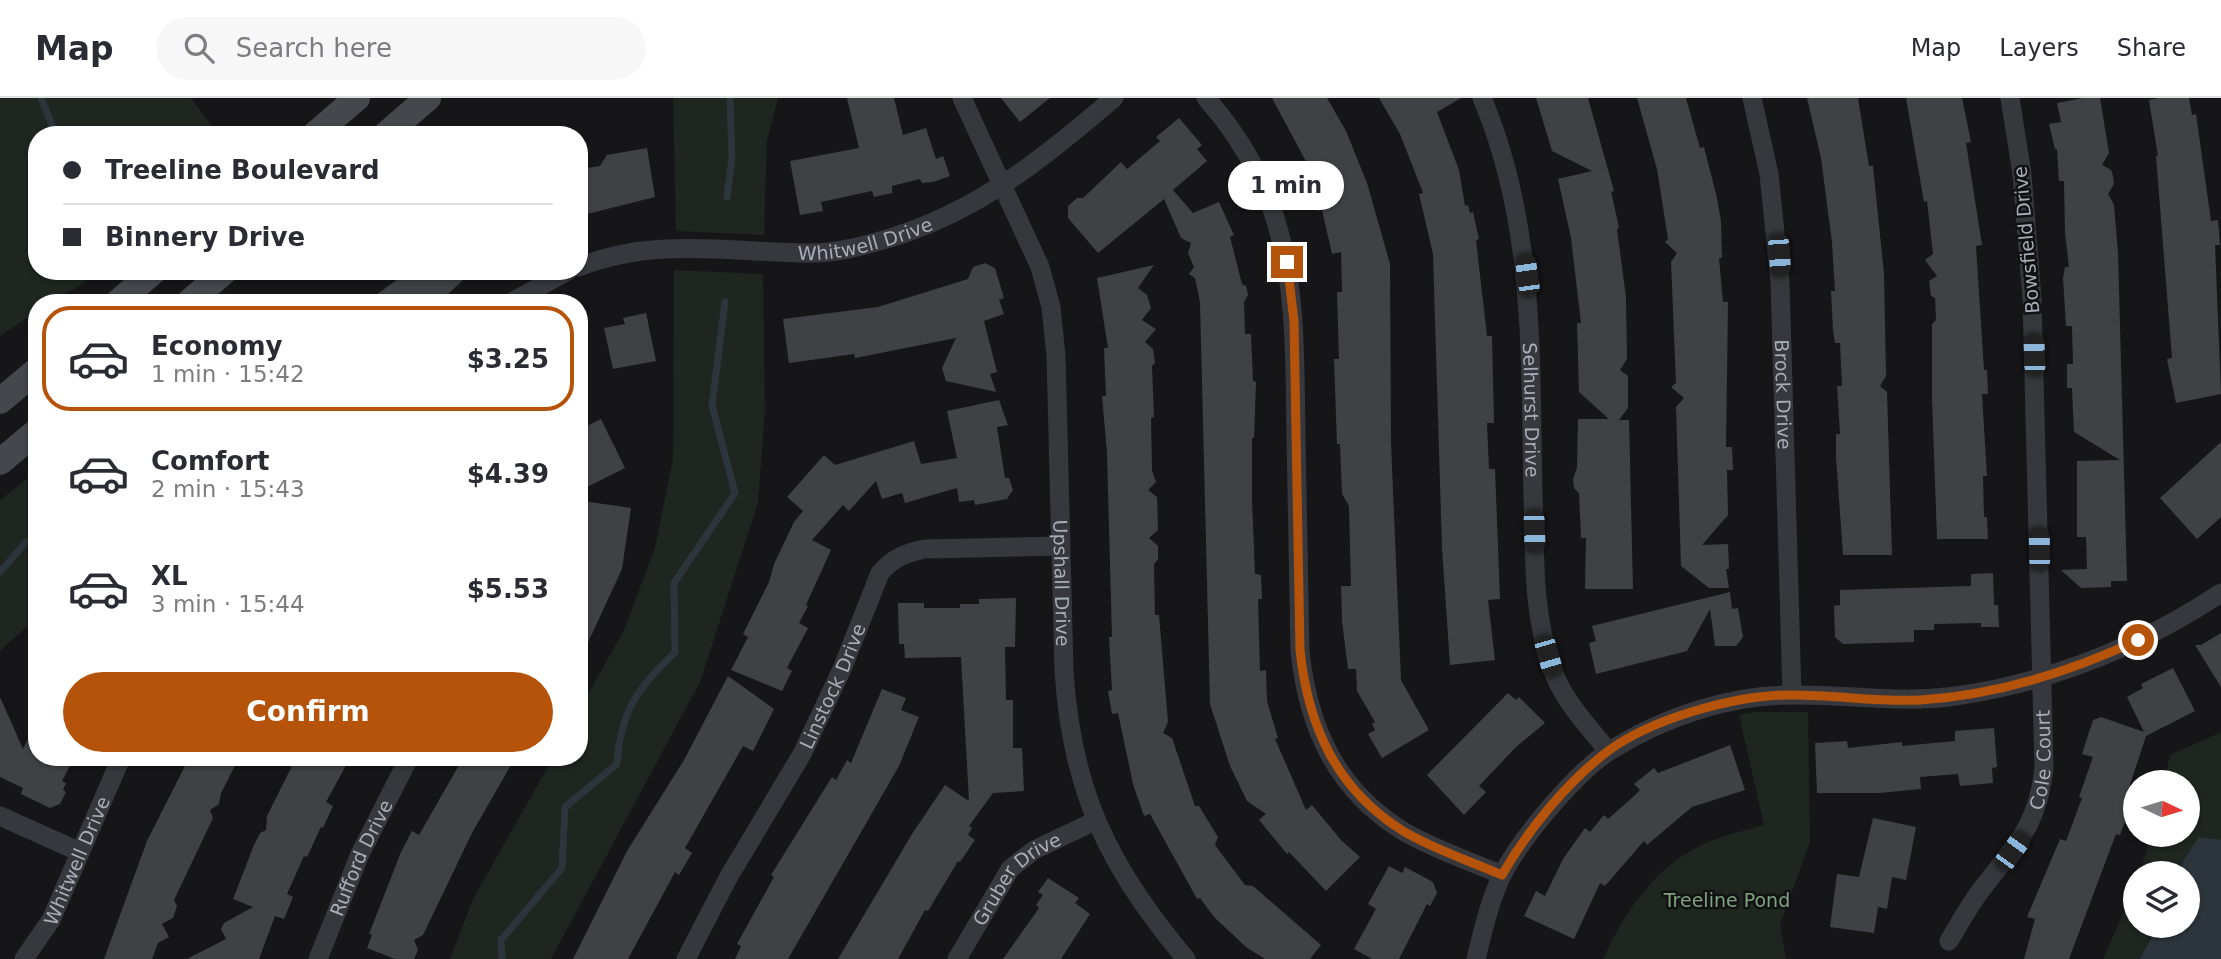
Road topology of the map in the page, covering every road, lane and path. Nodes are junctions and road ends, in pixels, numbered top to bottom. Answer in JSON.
{"nodes":[{"id":1,"x":357,"y":98,"type":"edge"},
{"id":2,"x":428,"y":98,"type":"edge"},
{"id":3,"x":962,"y":98,"type":"edge"},
{"id":4,"x":1114,"y":98,"type":"edge"},
{"id":5,"x":1206,"y":98,"type":"edge"},
{"id":6,"x":1482,"y":98,"type":"edge"},
{"id":7,"x":1752,"y":98,"type":"edge"},
{"id":8,"x":2010,"y":98,"type":"edge"},
{"id":9,"x":324,"y":126,"type":"edge"},
{"id":10,"x":395,"y":126,"type":"edge"},
{"id":11,"x":1003,"y":186,"type":"junction"},
{"id":12,"x":588,"y":265,"type":"edge"},
{"id":13,"x":144,"y":280,"type":"edge"},
{"id":14,"x":215,"y":280,"type":"edge"},
{"id":15,"x":552,"y":280,"type":"edge"},
{"id":16,"x":127,"y":294,"type":"edge"},
{"id":17,"x":198,"y":294,"type":"edge"},
{"id":18,"x":526,"y":294,"type":"edge"},
{"id":19,"x":28,"y":378,"type":"edge"},
{"id":20,"x":0,"y":401,"type":"edge"},
{"id":21,"x":28,"y":439,"type":"edge"},
{"id":22,"x":0,"y":462,"type":"edge"},
{"id":23,"x":1060,"y":546,"type":"junction"},
{"id":24,"x":2221,"y":593,"type":"edge"},
{"id":25,"x":2041,"y":677,"type":"junction"},
{"id":26,"x":1792,"y":695,"type":"junction"},
{"id":27,"x":1608,"y":751,"type":"junction"},
{"id":28,"x":118,"y":766,"type":"edge"},
{"id":29,"x":405,"y":766,"type":"edge"},
{"id":30,"x":0,"y":817,"type":"edge"},
{"id":31,"x":1096,"y":821,"type":"junction"},
{"id":32,"x":80,"y":852,"type":"junction"},
{"id":33,"x":1502,"y":875,"type":"junction"},
{"id":34,"x":1949,"y":941,"type":"dead end"},
{"id":35,"x":24,"y":959,"type":"edge"},
{"id":36,"x":318,"y":959,"type":"edge"},
{"id":37,"x":686,"y":959,"type":"edge"},
{"id":38,"x":957,"y":959,"type":"edge"},
{"id":39,"x":1186,"y":959,"type":"edge"},
{"id":40,"x":1476,"y":959,"type":"edge"}],
"edges":[{"from":1,"to":9,"type":"main road"},
{"from":2,"to":10,"type":"main road"},
{"from":3,"to":11,"type":"street","name":"Upshall Drive"},
{"from":4,"to":11,"type":"street","name":"Whitwell Drive"},
{"from":5,"to":33,"type":"street"},
{"from":6,"to":27,"type":"street","name":"Selhurst Drive"},
{"from":7,"to":26,"type":"street","name":"Brock Drive"},
{"from":8,"to":25,"type":"street","name":"Bowsfield Drive"},
{"from":11,"to":12,"type":"street","name":"Whitwell Drive"},
{"from":11,"to":23,"type":"street","name":"Upshall Drive"},
{"from":13,"to":16,"type":"main road"},
{"from":14,"to":17,"type":"main road"},
{"from":15,"to":18,"type":"street"},
{"from":19,"to":20,"type":"main road"},
{"from":21,"to":22,"type":"main road"},
{"from":23,"to":31,"type":"street","name":"Upshall Drive"},
{"from":23,"to":37,"type":"street","name":"Linstock Drive"},
{"from":24,"to":25,"type":"street"},
{"from":25,"to":26,"type":"street"},
{"from":25,"to":34,"type":"street","name":"Cole Court"},
{"from":26,"to":27,"type":"street"},
{"from":27,"to":33,"type":"street"},
{"from":28,"to":32,"type":"street","name":"Whitwell Drive"},
{"from":29,"to":36,"type":"street","name":"Rufford Drive"},
{"from":30,"to":32,"type":"street"},
{"from":31,"to":38,"type":"street","name":"Gruber Drive"},
{"from":31,"to":39,"type":"street","name":"Upshall Drive"},
{"from":32,"to":35,"type":"street","name":"Whitwell Drive"},
{"from":33,"to":40,"type":"street"}]}
